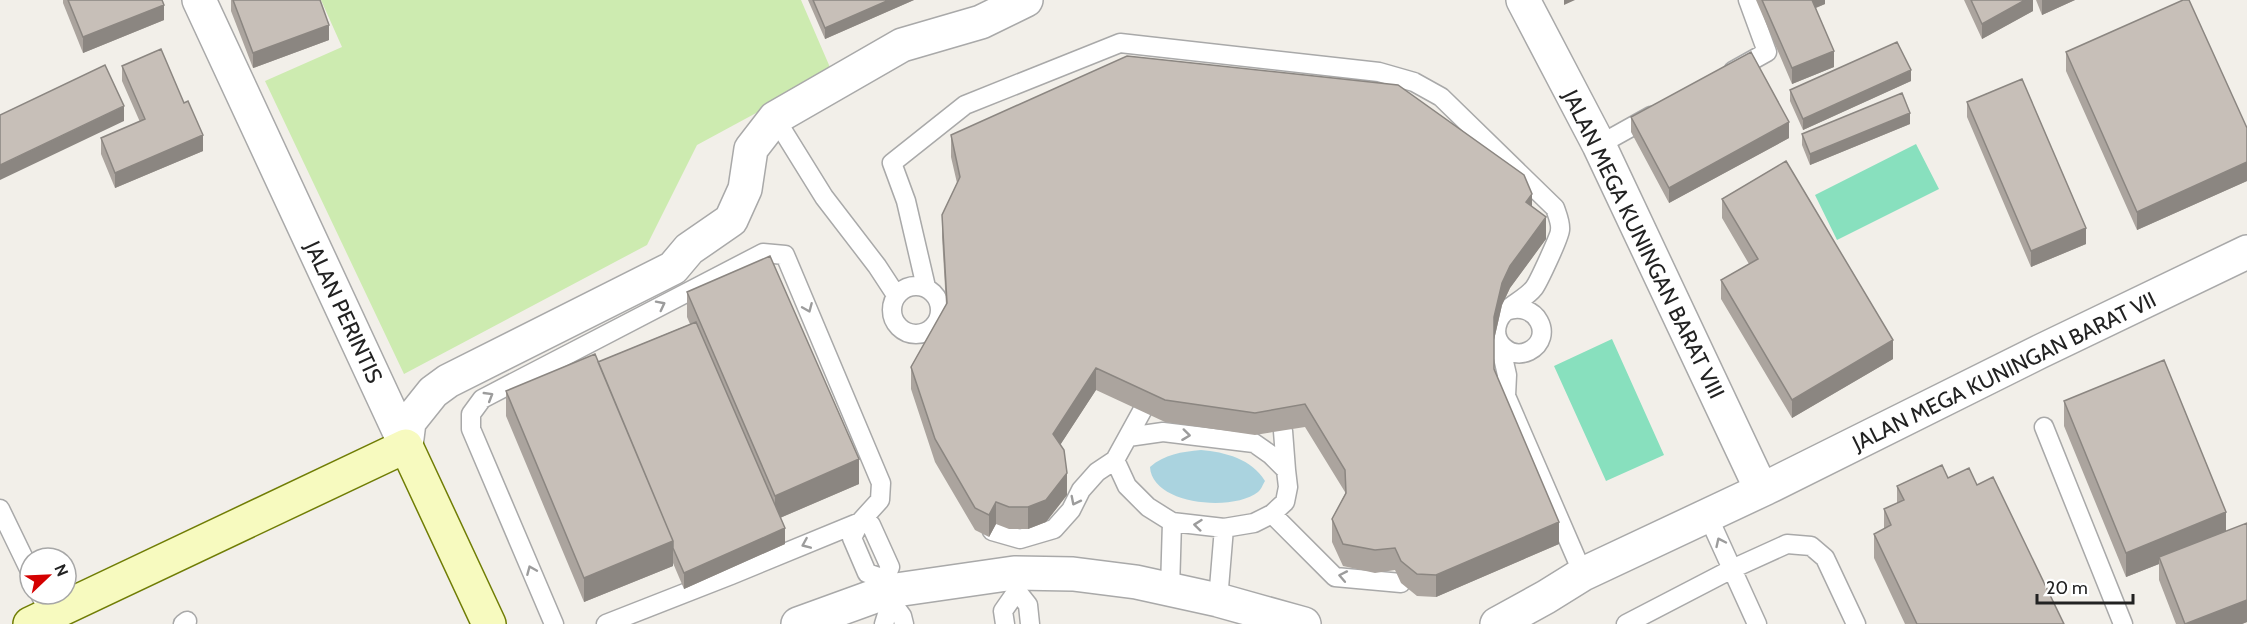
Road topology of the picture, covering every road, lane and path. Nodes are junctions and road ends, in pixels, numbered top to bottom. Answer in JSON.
{"nodes":[{"id":1,"x":199,"y":0,"type":"edge"},
{"id":2,"x":1523,"y":0,"type":"edge"},
{"id":3,"x":1748,"y":0,"type":"edge"},
{"id":4,"x":1017,"y":2,"type":"edge"},
{"id":5,"x":1714,"y":81,"type":"edge"},
{"id":6,"x":1662,"y":110,"type":"edge"},
{"id":7,"x":775,"y":118,"type":"junction"},
{"id":8,"x":1599,"y":145,"type":"junction"},
{"id":9,"x":2247,"y":252,"type":"edge"},
{"id":10,"x":919,"y":286,"type":"junction"},
{"id":11,"x":1534,"y":288,"type":"junction"},
{"id":12,"x":896,"y":295,"type":"junction"},
{"id":13,"x":1506,"y":311,"type":"junction"},
{"id":14,"x":1535,"y":315,"type":"junction"},
{"id":15,"x":559,"y":341,"type":"junction"},
{"id":16,"x":1500,"y":344,"type":"junction"},
{"id":17,"x":1527,"y":352,"type":"junction"},
{"id":18,"x":1507,"y":375,"type":"junction"},
{"id":19,"x":1142,"y":411,"type":"edge"},
{"id":20,"x":2044,"y":427,"type":"dead end"},
{"id":21,"x":1282,"y":431,"type":"edge"},
{"id":22,"x":1128,"y":437,"type":"junction"},
{"id":23,"x":406,"y":446,"type":"junction"},
{"id":24,"x":1115,"y":460,"type":"junction"},
{"id":25,"x":1286,"y":470,"type":"junction"},
{"id":26,"x":1761,"y":489,"type":"junction"},
{"id":27,"x":1,"y":513,"type":"edge"},
{"id":28,"x":1272,"y":514,"type":"junction"},
{"id":29,"x":1707,"y":514,"type":"junction"},
{"id":30,"x":860,"y":522,"type":"junction"},
{"id":31,"x":1172,"y":522,"type":"junction"},
{"id":32,"x":1224,"y":528,"type":"junction"},
{"id":33,"x":992,"y":531,"type":"edge"},
{"id":34,"x":18,"y":547,"type":"edge"},
{"id":35,"x":1732,"y":569,"type":"junction"},
{"id":36,"x":1583,"y":573,"type":"junction"},
{"id":37,"x":1016,"y":582,"type":"junction"},
{"id":38,"x":1401,"y":583,"type":"edge"},
{"id":39,"x":1170,"y":589,"type":"junction"},
{"id":40,"x":889,"y":590,"type":"junction"},
{"id":41,"x":1218,"y":600,"type":"junction"},
{"id":42,"x":40,"y":611,"type":"edge"},
{"id":43,"x":489,"y":624,"type":"edge"},
{"id":44,"x":555,"y":624,"type":"edge"},
{"id":45,"x":606,"y":624,"type":"edge"},
{"id":46,"x":798,"y":624,"type":"edge"},
{"id":47,"x":884,"y":624,"type":"edge"},
{"id":48,"x":904,"y":624,"type":"edge"},
{"id":49,"x":1005,"y":624,"type":"edge"},
{"id":50,"x":1030,"y":624,"type":"edge"},
{"id":51,"x":1304,"y":624,"type":"edge"},
{"id":52,"x":1497,"y":624,"type":"edge"},
{"id":53,"x":1626,"y":624,"type":"edge"},
{"id":54,"x":1757,"y":624,"type":"edge"},
{"id":55,"x":1856,"y":624,"type":"edge"},
{"id":56,"x":2123,"y":624,"type":"edge"}],
"edges":[{"from":1,"to":23,"type":"street","name":"JALAN PERINTIS"},
{"from":2,"to":8,"type":"street","name":"JALAN MEGA KUNINGAN BARAT VIII"},
{"from":3,"to":5,"type":"lane"},
{"from":4,"to":7,"type":"street"},
{"from":6,"to":8,"type":"lane"},
{"from":7,"to":12,"type":"lane"},
{"from":7,"to":15,"type":"street"},
{"from":8,"to":26,"type":"street","name":"JALAN MEGA KUNINGAN BARAT VIII"},
{"from":9,"to":26,"type":"street","name":"JALAN MEGA KUNINGAN BARAT VII"},
{"from":10,"to":11,"type":"lane"},
{"from":10,"to":12,"type":"lane"},
{"from":10,"to":12,"type":"lane"},
{"from":11,"to":13,"type":"lane"},
{"from":11,"to":14,"type":"lane"},
{"from":13,"to":14,"type":"lane"},
{"from":13,"to":16,"type":"lane"},
{"from":14,"to":17,"type":"lane"},
{"from":15,"to":23,"type":"street"},
{"from":15,"to":30,"type":"lane","one_way":true},
{"from":44,"to":15,"type":"lane","one_way":true},
{"from":16,"to":17,"type":"lane"},
{"from":16,"to":18,"type":"lane"},
{"from":17,"to":18,"type":"lane"},
{"from":18,"to":36,"type":"lane"},
{"from":19,"to":22,"type":"lane"},
{"from":20,"to":56,"type":"lane"},
{"from":21,"to":25,"type":"lane"},
{"from":22,"to":24,"type":"lane"},
{"from":22,"to":25,"type":"lane","one_way":true},
{"from":23,"to":42,"type":"street"},
{"from":23,"to":43,"type":"street","name":"JALAN PERINTIS"},
{"from":24,"to":31,"type":"lane"},
{"from":24,"to":33,"type":"lane","one_way":true},
{"from":25,"to":28,"type":"lane"},
{"from":26,"to":29,"type":"street","name":"JALAN MEGA KUNINGAN BARAT VII"},
{"from":27,"to":34,"type":"lane"},
{"from":28,"to":32,"type":"lane"},
{"from":38,"to":28,"type":"lane","one_way":true},
{"from":35,"to":29,"type":"lane","one_way":true},
{"from":29,"to":36,"type":"street","name":"JALAN MEGA KUNINGAN BARAT VII"},
{"from":30,"to":40,"type":"lane"},
{"from":30,"to":45,"type":"lane","one_way":true},
{"from":32,"to":31,"type":"lane","one_way":true},
{"from":31,"to":39,"type":"lane"},
{"from":32,"to":41,"type":"lane"},
{"from":35,"to":53,"type":"lane"},
{"from":35,"to":54,"type":"lane"},
{"from":35,"to":55,"type":"lane"},
{"from":36,"to":52,"type":"street","name":"JALAN MEGA KUNINGAN BARAT VII"},
{"from":37,"to":39,"type":"street"},
{"from":37,"to":40,"type":"street"},
{"from":37,"to":49,"type":"lane"},
{"from":37,"to":50,"type":"lane"},
{"from":39,"to":41,"type":"street"},
{"from":40,"to":46,"type":"street"},
{"from":40,"to":47,"type":"lane"},
{"from":40,"to":48,"type":"lane"},
{"from":41,"to":51,"type":"street"}]}
